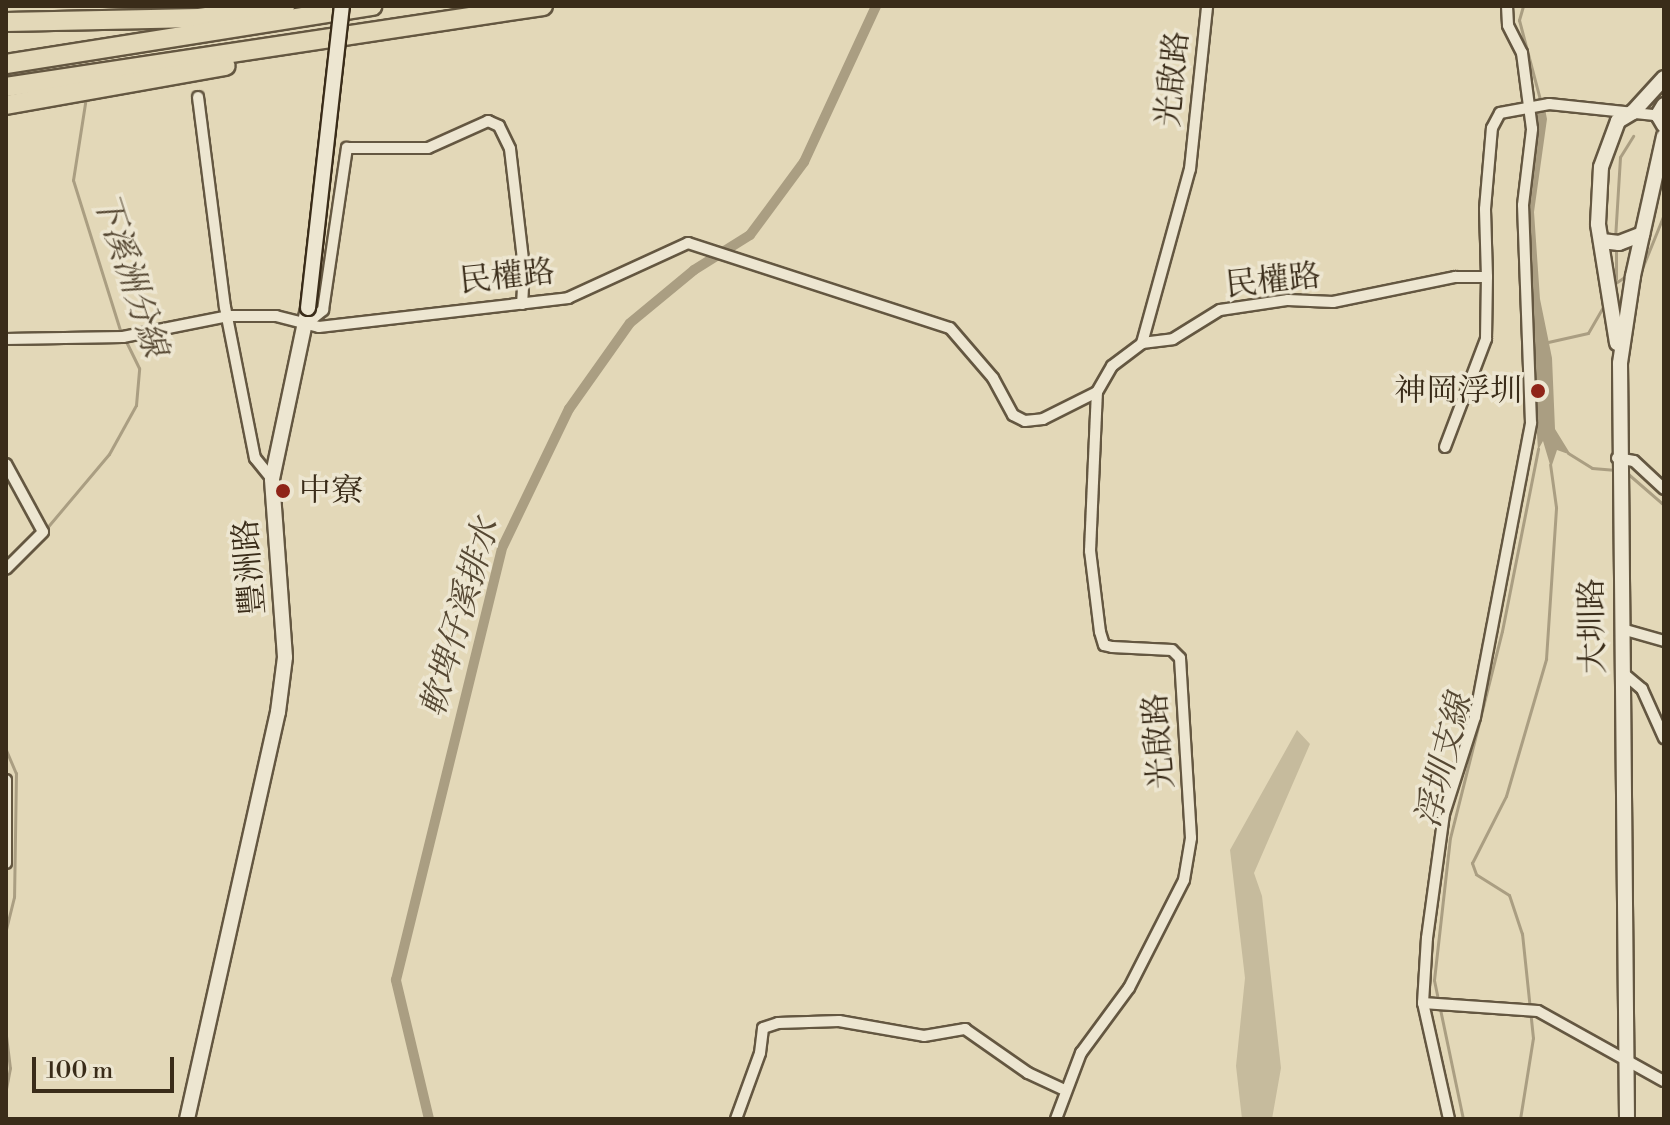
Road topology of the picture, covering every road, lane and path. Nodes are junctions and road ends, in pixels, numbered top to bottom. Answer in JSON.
{"nodes":[{"id":1,"x":285,"y":6,"type":"edge"},
{"id":2,"x":342,"y":6,"type":"edge"},
{"id":3,"x":372,"y":6,"type":"edge"},
{"id":4,"x":1207,"y":6,"type":"edge"},
{"id":5,"x":1507,"y":6,"type":"edge"},
{"id":6,"x":538,"y":7,"type":"edge"},
{"id":7,"x":6,"y":19,"type":"edge"},
{"id":8,"x":6,"y":64,"type":"edge"},
{"id":9,"x":1664,"y":78,"type":"edge"},
{"id":10,"x":74,"y":84,"type":"junction"},
{"id":11,"x":6,"y":87,"type":"edge"},
{"id":12,"x":198,"y":97,"type":"dead end"},
{"id":13,"x":6,"y":105,"type":"edge"},
{"id":14,"x":1533,"y":107,"type":"junction"},
{"id":15,"x":1633,"y":112,"type":"junction"},
{"id":16,"x":1663,"y":115,"type":"edge"},
{"id":17,"x":1664,"y":136,"type":"edge"},
{"id":18,"x":1642,"y":234,"type":"junction"},
{"id":19,"x":1610,"y":242,"type":"junction"},
{"id":20,"x":1487,"y":277,"type":"junction"},
{"id":21,"x":522,"y":304,"type":"junction"},
{"id":22,"x":228,"y":316,"type":"junction"},
{"id":23,"x":307,"y":316,"type":"junction"},
{"id":24,"x":6,"y":339,"type":"edge"},
{"id":25,"x":1142,"y":343,"type":"junction"},
{"id":26,"x":1620,"y":363,"type":"junction"},
{"id":27,"x":1097,"y":392,"type":"junction"},
{"id":28,"x":1445,"y":447,"type":"dead end"},
{"id":29,"x":6,"y":464,"type":"edge"},
{"id":30,"x":1617,"y":466,"type":"junction"},
{"id":31,"x":272,"y":479,"type":"junction"},
{"id":32,"x":1663,"y":487,"type":"edge"},
{"id":33,"x":6,"y":569,"type":"edge"},
{"id":34,"x":1622,"y":629,"type":"junction"},
{"id":35,"x":1664,"y":641,"type":"edge"},
{"id":36,"x":1623,"y":673,"type":"junction"},
{"id":37,"x":1664,"y":738,"type":"edge"},
{"id":38,"x":6,"y":780,"type":"edge"},
{"id":39,"x":6,"y":863,"type":"edge"},
{"id":40,"x":1434,"y":1004,"type":"junction"},
{"id":41,"x":1624,"y":1059,"type":"junction"},
{"id":42,"x":1664,"y":1081,"type":"edge"},
{"id":43,"x":1063,"y":1089,"type":"junction"},
{"id":44,"x":187,"y":1119,"type":"edge"},
{"id":45,"x":736,"y":1119,"type":"edge"},
{"id":46,"x":1056,"y":1119,"type":"edge"},
{"id":47,"x":1449,"y":1119,"type":"edge"},
{"id":48,"x":1627,"y":1119,"type":"edge"}],
"edges":[{"from":1,"to":7,"type":"highway"},
{"from":2,"to":23,"type":"street","name":"豐洲路","bridge":true},
{"from":3,"to":8,"type":"highway"},
{"from":4,"to":25,"type":"street","name":"光啟路"},
{"from":5,"to":14,"type":"street"},
{"from":6,"to":10,"type":"highway"},
{"from":9,"to":15,"type":"street"},
{"from":10,"to":11,"type":"highway"},
{"from":10,"to":13,"type":"highway"},
{"from":12,"to":22,"type":"street"},
{"from":14,"to":15,"type":"street"},
{"from":14,"to":20,"type":"street"},
{"from":14,"to":40,"type":"street"},
{"from":15,"to":16,"type":"street"},
{"from":15,"to":19,"type":"street"},
{"from":17,"to":18,"type":"street","name":"大圳路"},
{"from":18,"to":19,"type":"street"},
{"from":18,"to":26,"type":"street","name":"大圳路"},
{"from":19,"to":26,"type":"street"},
{"from":20,"to":25,"type":"street","name":"民權路"},
{"from":20,"to":28,"type":"street"},
{"from":21,"to":23,"type":"street","name":"民權路"},
{"from":21,"to":23,"type":"street"},
{"from":21,"to":27,"type":"street","name":"民權路"},
{"from":22,"to":23,"type":"street","name":"民權路"},
{"from":22,"to":24,"type":"street","name":"民權路"},
{"from":22,"to":31,"type":"street"},
{"from":23,"to":31,"type":"street","name":"豐洲路"},
{"from":25,"to":27,"type":"street","name":"民權路"},
{"from":26,"to":30,"type":"street","name":"大圳路"},
{"from":27,"to":43,"type":"street","name":"光啟路"},
{"from":29,"to":33,"type":"street"},
{"from":30,"to":32,"type":"street"},
{"from":30,"to":34,"type":"street","name":"大圳路"},
{"from":31,"to":44,"type":"street","name":"豐洲路"},
{"from":34,"to":35,"type":"street"},
{"from":34,"to":36,"type":"street","name":"大圳路"},
{"from":36,"to":37,"type":"street"},
{"from":36,"to":41,"type":"street","name":"大圳路"},
{"from":38,"to":39,"type":"street"},
{"from":40,"to":41,"type":"street"},
{"from":40,"to":47,"type":"street"},
{"from":41,"to":42,"type":"street"},
{"from":41,"to":48,"type":"street","name":"大圳路"},
{"from":43,"to":45,"type":"street"},
{"from":43,"to":46,"type":"street","name":"光啟路"}]}
